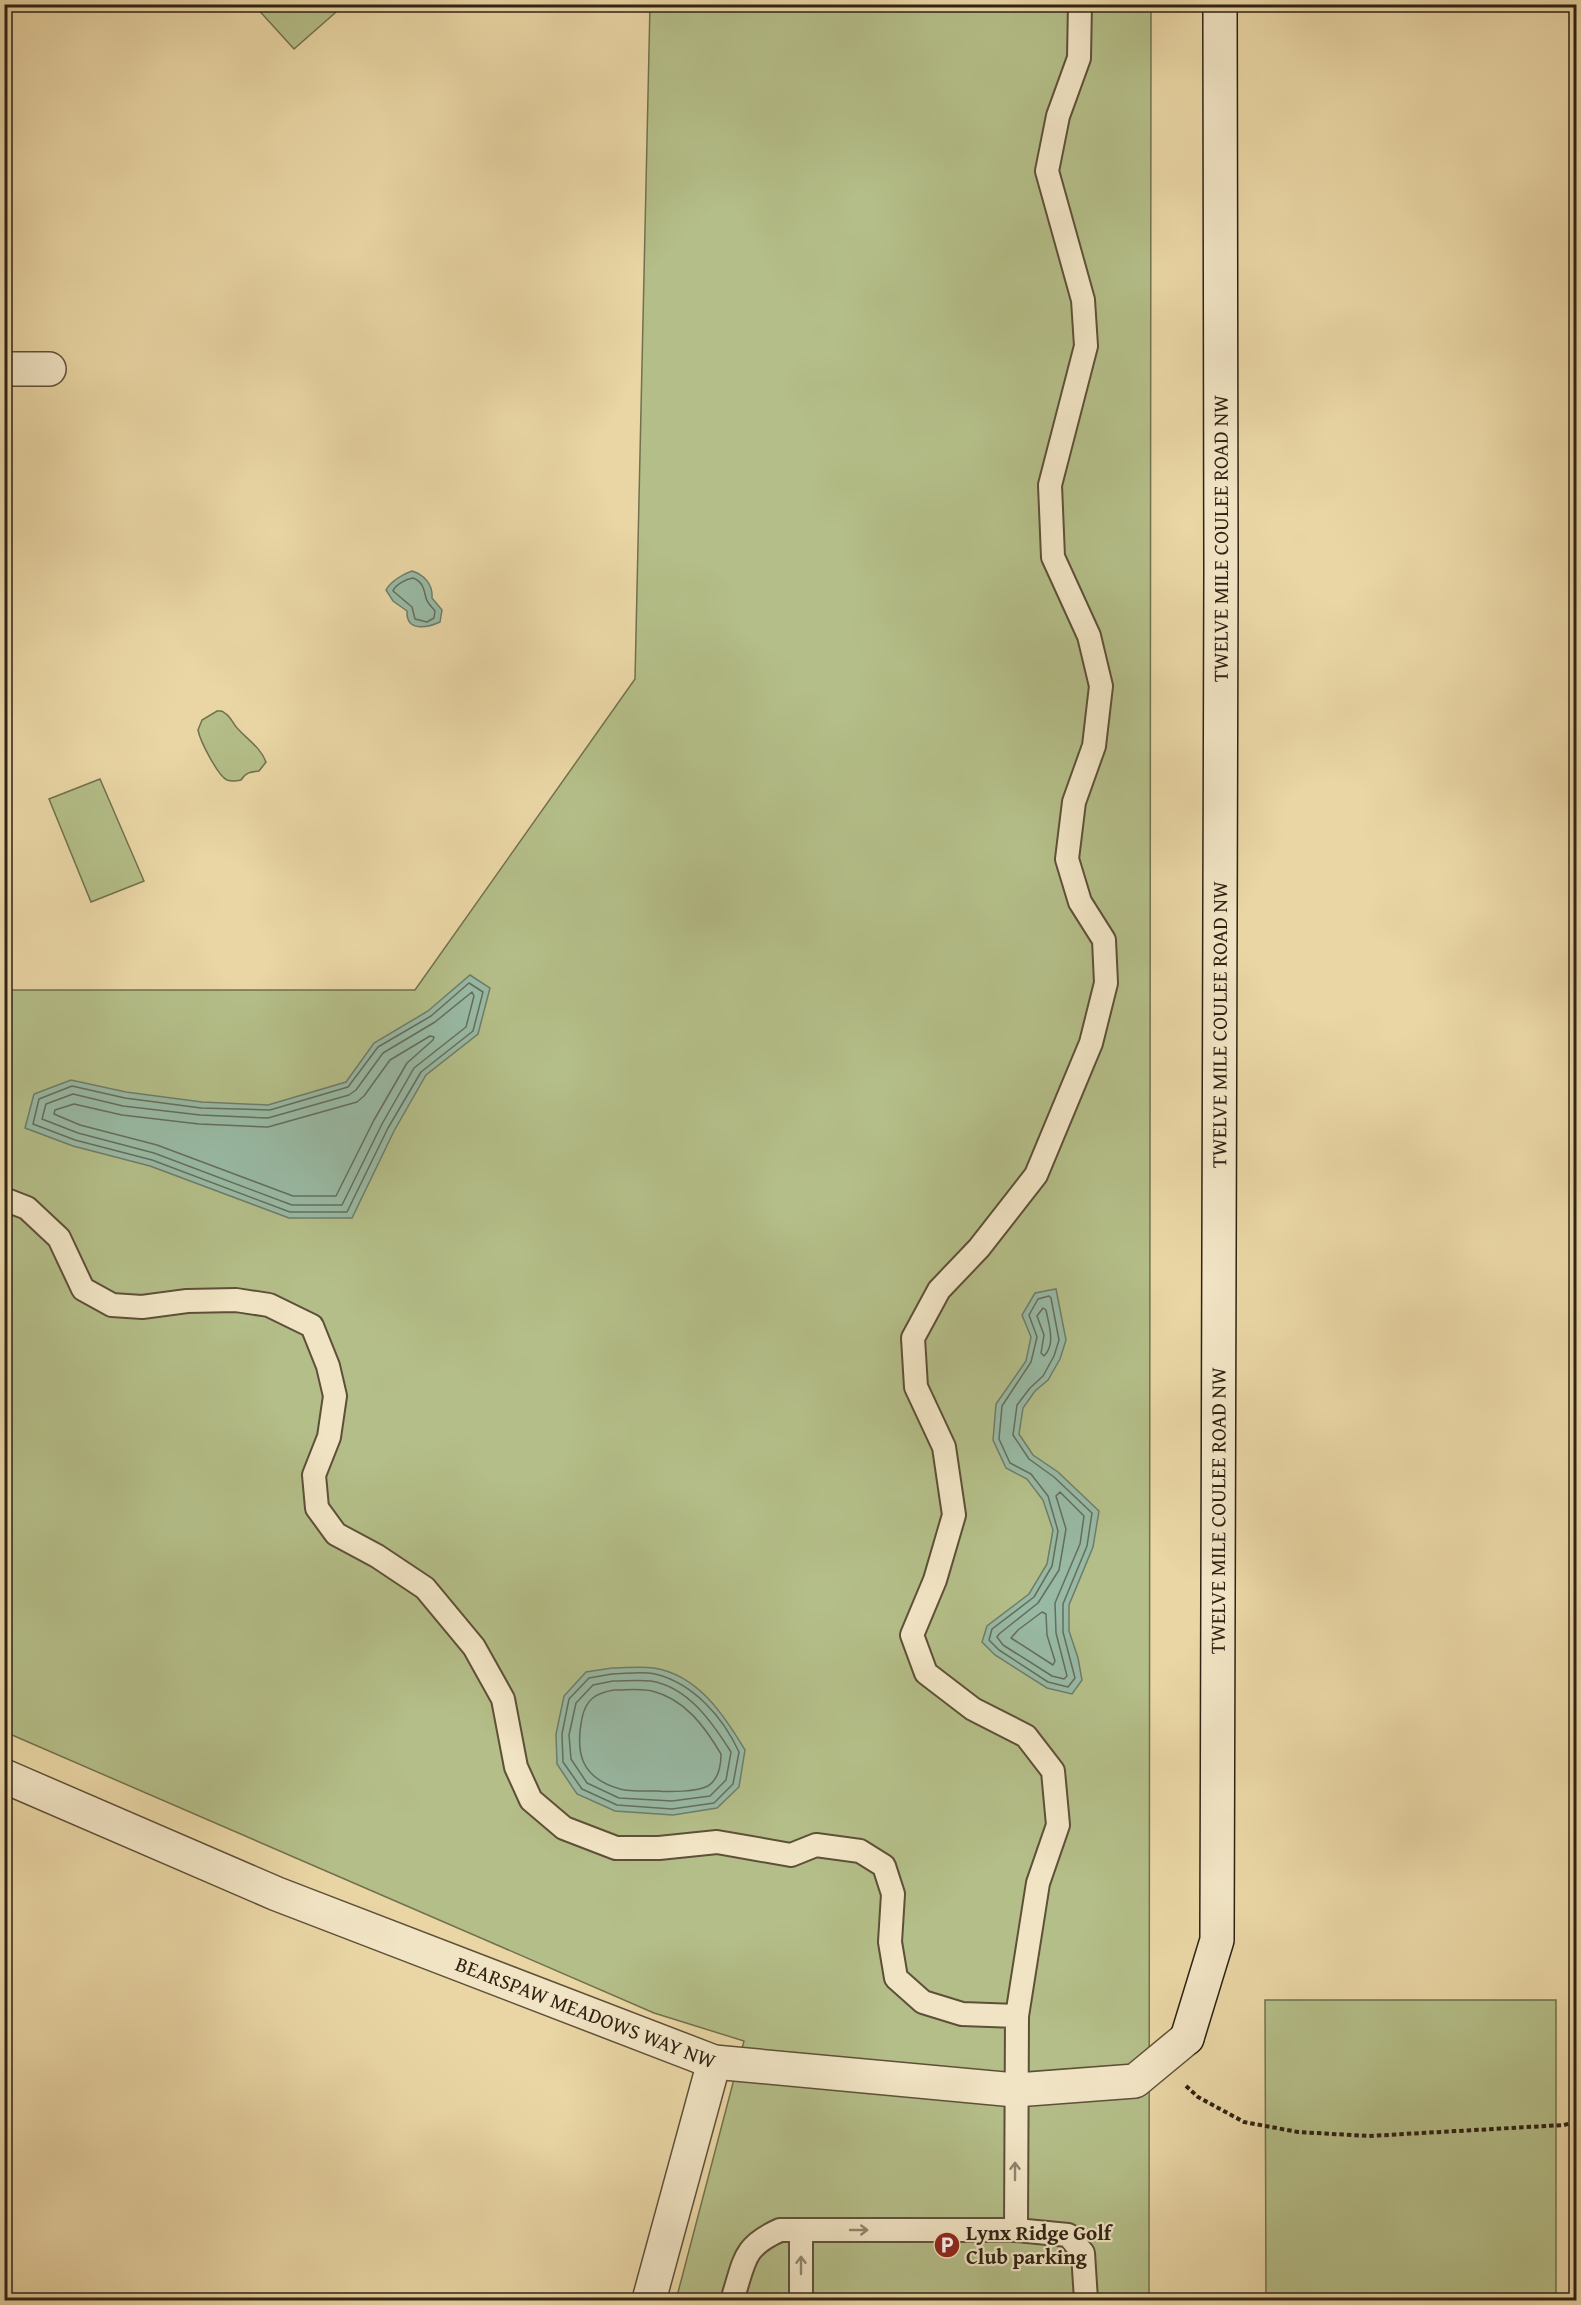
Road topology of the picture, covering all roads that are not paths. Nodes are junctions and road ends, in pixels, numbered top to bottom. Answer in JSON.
{"nodes":[{"id":1,"x":1080,"y":4,"type":"edge"},
{"id":2,"x":1220,"y":4,"type":"edge"},
{"id":3,"x":4,"y":369,"type":"edge"},
{"id":4,"x":49,"y":369,"type":"dead end"},
{"id":5,"x":4,"y":1200,"type":"edge"},
{"id":6,"x":4,"y":1776,"type":"edge"},
{"id":7,"x":1017,"y":2016,"type":"junction"},
{"id":8,"x":1187,"y":2038,"type":"joint"},
{"id":9,"x":714,"y":2062,"type":"junction"},
{"id":10,"x":1015,"y":2090,"type":"junction"},
{"id":11,"x":801,"y":2230,"type":"junction"},
{"id":12,"x":1016,"y":2230,"type":"junction"},
{"id":13,"x":649,"y":2301,"type":"edge"},
{"id":14,"x":734,"y":2301,"type":"edge"},
{"id":15,"x":801,"y":2301,"type":"edge"},
{"id":16,"x":1086,"y":2301,"type":"edge"}],
"edges":[{"from":1,"to":7,"type":"lane"},
{"from":2,"to":8,"type":"street","name":"TWELVE MILE COULEE ROAD NW"},
{"from":3,"to":4,"type":"street"},
{"from":5,"to":7,"type":"lane"},
{"from":6,"to":9,"type":"street","name":"BEARSPAW MEADOWS WAY NW"},
{"from":7,"to":10,"type":"lane"},
{"from":8,"to":10,"type":"street","name":"BEARSPAW MEADOWS WAY NW"},
{"from":9,"to":10,"type":"street","name":"BEARSPAW MEADOWS WAY NW"},
{"from":9,"to":13,"type":"street"},
{"from":12,"to":10,"type":"lane","one_way":true},
{"from":11,"to":12,"type":"lane","one_way":true},
{"from":11,"to":14,"type":"lane"},
{"from":15,"to":11,"type":"lane","one_way":true},
{"from":12,"to":16,"type":"lane"}]}
